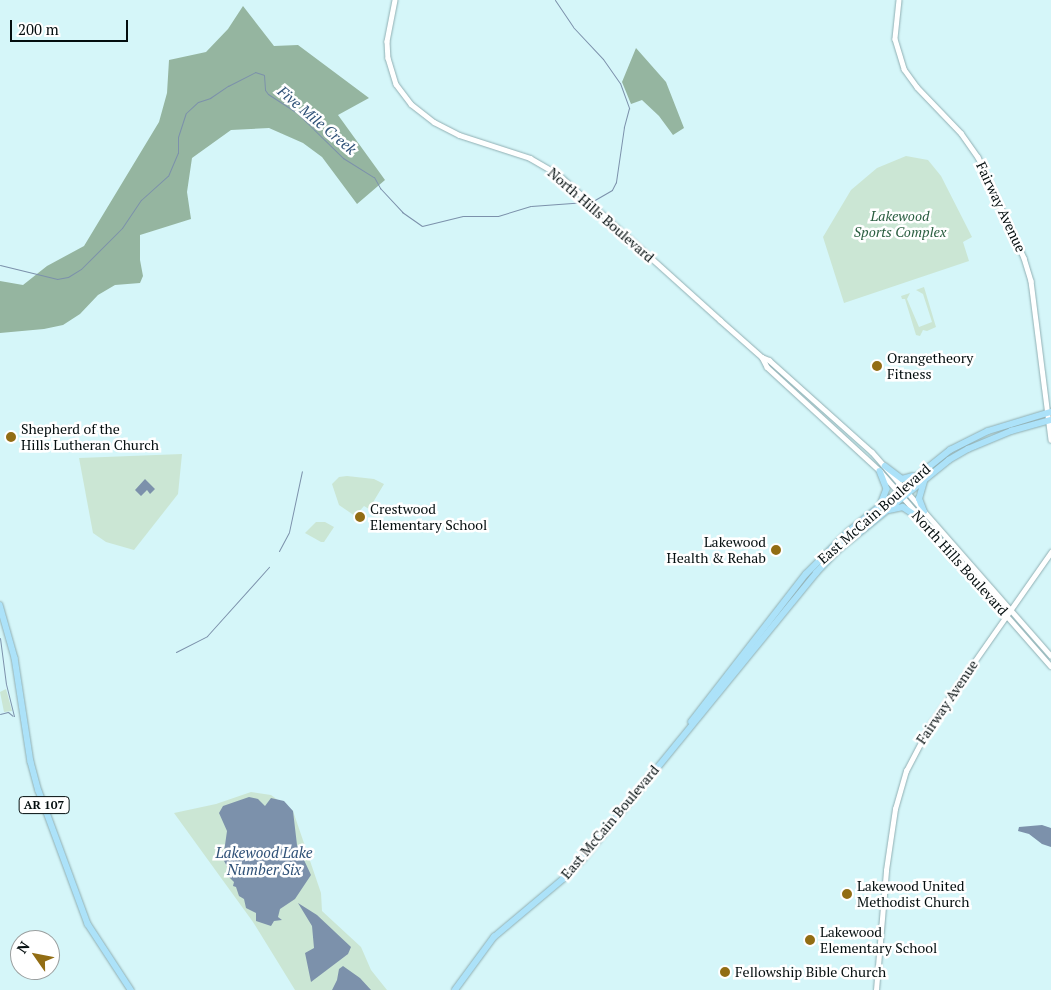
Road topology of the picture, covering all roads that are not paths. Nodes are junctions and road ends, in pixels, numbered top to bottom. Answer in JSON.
{"nodes":[{"id":1,"x":395,"y":0,"type":"edge"},
{"id":2,"x":899,"y":0,"type":"edge"},
{"id":3,"x":762,"y":357,"type":"junction"},
{"id":4,"x":1049,"y":413,"type":"edge"},
{"id":5,"x":1050,"y":420,"type":"edge"},
{"id":6,"x":1051,"y":440,"type":"edge"},
{"id":7,"x":885,"y":466,"type":"junction"},
{"id":8,"x":880,"y":471,"type":"junction"},
{"id":9,"x":922,"y":472,"type":"junction"},
{"id":10,"x":928,"y":477,"type":"junction"},
{"id":11,"x":900,"y":490,"type":"junction"},
{"id":12,"x":905,"y":495,"type":"junction"},
{"id":13,"x":880,"y":505,"type":"junction"},
{"id":14,"x":885,"y":512,"type":"dead end"},
{"id":15,"x":924,"y":512,"type":"junction"},
{"id":16,"x":918,"y":517,"type":"junction"},
{"id":17,"x":1051,"y":552,"type":"edge"},
{"id":18,"x":0,"y":605,"type":"edge"},
{"id":19,"x":1010,"y":610,"type":"junction"},
{"id":20,"x":1007,"y":616,"type":"junction"},
{"id":21,"x":1051,"y":656,"type":"edge"},
{"id":22,"x":1051,"y":666,"type":"edge"},
{"id":23,"x":680,"y":738,"type":"junction"},
{"id":24,"x":131,"y":990,"type":"edge"},
{"id":25,"x":455,"y":990,"type":"edge"},
{"id":26,"x":876,"y":990,"type":"edge"}],
"edges":[{"from":1,"to":3,"type":"street","name":"North Hills Boulevard"},
{"from":2,"to":4,"type":"street","name":"Fairway Avenue"},
{"from":3,"to":7,"type":"street","name":"North Hills Boulevard"},
{"from":3,"to":8,"type":"street","name":"North Hills Boulevard"},
{"from":4,"to":5,"type":"street","name":"Fairway Avenue"},
{"from":4,"to":9,"type":"main road","name":"East McCain Boulevard"},
{"from":5,"to":6,"type":"street","name":"Fairway Avenue"},
{"from":5,"to":10,"type":"main road","name":"East McCain Boulevard"},
{"from":7,"to":9,"type":"main road"},
{"from":7,"to":11,"type":"street","name":"North Hills Boulevard"},
{"from":8,"to":11,"type":"street","name":"North Hills Boulevard"},
{"from":8,"to":13,"type":"main road"},
{"from":9,"to":11,"type":"main road","name":"East McCain Boulevard"},
{"from":10,"to":12,"type":"main road","name":"East McCain Boulevard"},
{"from":10,"to":15,"type":"main road"},
{"from":11,"to":12,"type":"street","name":"North Hills Boulevard"},
{"from":11,"to":13,"type":"main road","name":"East McCain Boulevard"},
{"from":12,"to":15,"type":"street","name":"North Hills Boulevard"},
{"from":12,"to":16,"type":"street","name":"North Hills Boulevard"},
{"from":12,"to":23,"type":"main road","name":"East McCain Boulevard"},
{"from":13,"to":23,"type":"main road","name":"East McCain Boulevard"},
{"from":14,"to":16,"type":"main road"},
{"from":15,"to":19,"type":"street","name":"North Hills Boulevard"},
{"from":16,"to":20,"type":"street","name":"North Hills Boulevard"},
{"from":17,"to":19,"type":"street","name":"Fairway Avenue"},
{"from":18,"to":24,"type":"main road","number":"AR 107"},
{"from":19,"to":20,"type":"street","name":"Fairway Avenue"},
{"from":19,"to":21,"type":"street","name":"North Hills Boulevard"},
{"from":20,"to":22,"type":"street","name":"North Hills Boulevard"},
{"from":20,"to":26,"type":"street","name":"Fairway Avenue"},
{"from":23,"to":25,"type":"main road","name":"East McCain Boulevard"}]}
